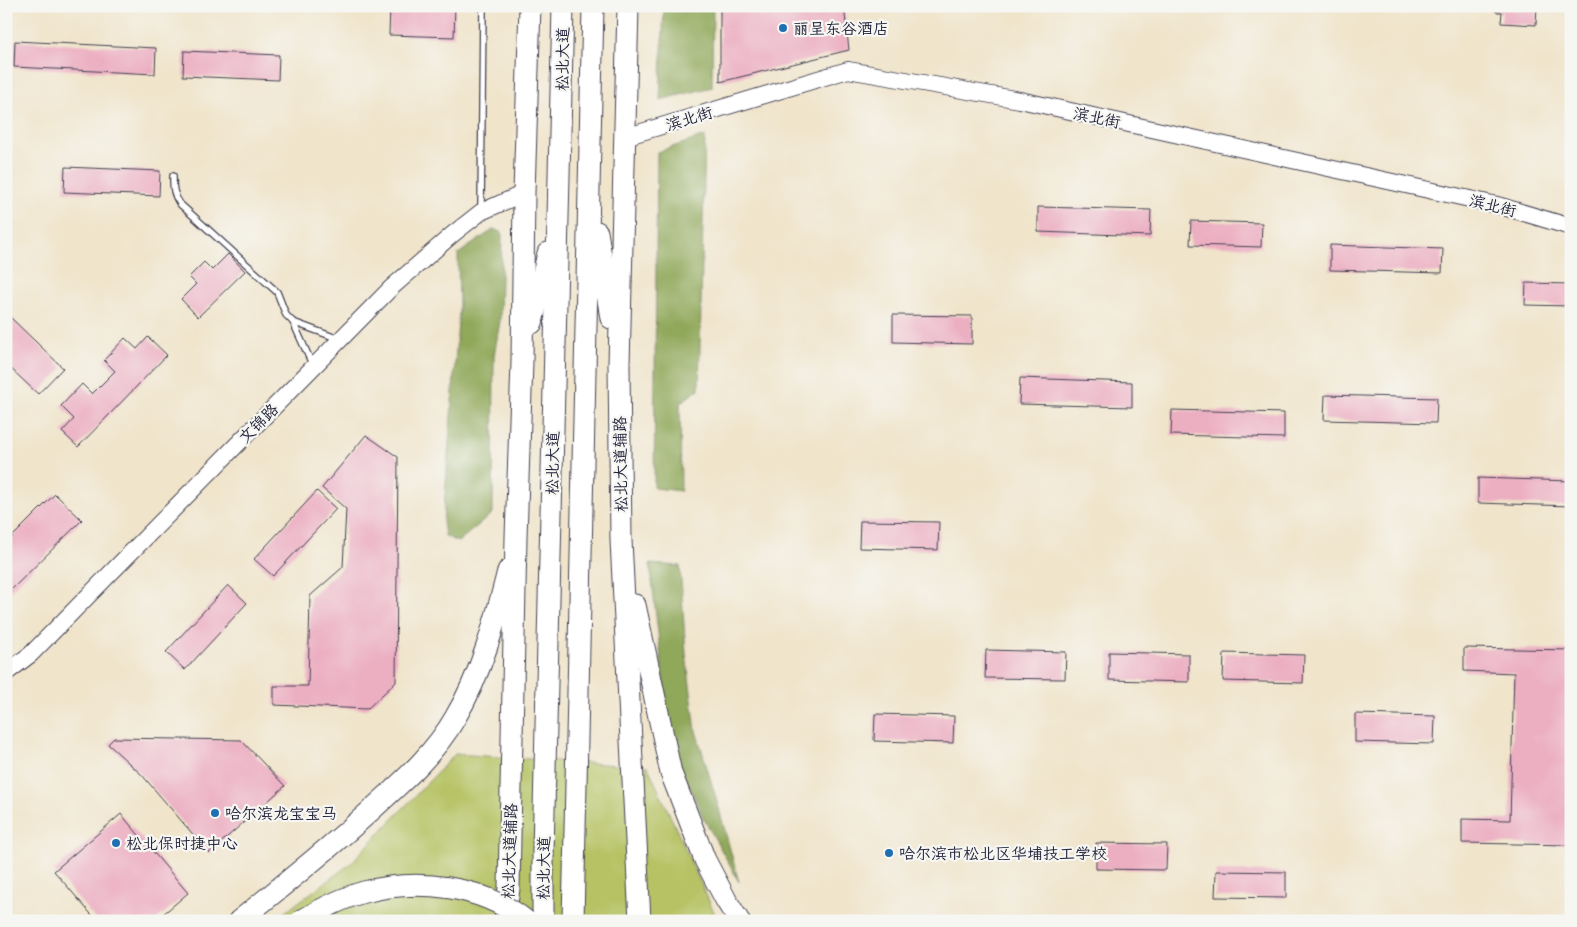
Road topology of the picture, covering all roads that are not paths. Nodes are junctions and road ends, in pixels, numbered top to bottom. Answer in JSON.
{"nodes":[{"id":1,"x":483,"y":6,"type":"edge"},
{"id":2,"x":530,"y":6,"type":"edge"},
{"id":3,"x":564,"y":6,"type":"edge"},
{"id":4,"x":593,"y":6,"type":"edge"},
{"id":5,"x":628,"y":6,"type":"edge"},
{"id":6,"x":625,"y":137,"type":"junction"},
{"id":7,"x":173,"y":176,"type":"dead end"},
{"id":8,"x":588,"y":185,"type":"junction"},
{"id":9,"x":524,"y":192,"type":"junction"},
{"id":10,"x":558,"y":210,"type":"junction"},
{"id":11,"x":481,"y":212,"type":"junction"},
{"id":12,"x":1571,"y":227,"type":"edge"},
{"id":13,"x":293,"y":322,"type":"junction"},
{"id":14,"x":340,"y":339,"type":"junction"},
{"id":15,"x":522,"y":362,"type":"junction"},
{"id":16,"x":619,"y":365,"type":"junction"},
{"id":17,"x":314,"y":367,"type":"junction"},
{"id":18,"x":516,"y":537,"type":"junction"},
{"id":19,"x":621,"y":540,"type":"junction"},
{"id":20,"x":6,"y":673,"type":"edge"},
{"id":21,"x":509,"y":888,"type":"junction"},
{"id":22,"x":239,"y":921,"type":"edge"},
{"id":23,"x":301,"y":921,"type":"edge"},
{"id":24,"x":505,"y":921,"type":"edge"},
{"id":25,"x":510,"y":921,"type":"edge"},
{"id":26,"x":526,"y":921,"type":"edge"},
{"id":27,"x":543,"y":921,"type":"edge"},
{"id":28,"x":573,"y":921,"type":"edge"},
{"id":29,"x":640,"y":921,"type":"edge"},
{"id":30,"x":739,"y":921,"type":"edge"}],
"edges":[{"from":1,"to":11,"type":"lane"},
{"from":2,"to":9,"type":"highway"},
{"from":3,"to":10,"type":"highway","name":"松北大道"},
{"from":4,"to":8,"type":"highway","name":"松北大道"},
{"from":5,"to":6,"type":"highway","name":"松北大道辅路"},
{"from":6,"to":12,"type":"street","name":"滨北街"},
{"from":6,"to":16,"type":"highway","name":"松北大道辅路"},
{"from":7,"to":13,"type":"lane"},
{"from":8,"to":16,"type":"highway"},
{"from":8,"to":28,"type":"highway","name":"松北大道"},
{"from":9,"to":11,"type":"street","name":"文锦路"},
{"from":9,"to":15,"type":"highway"},
{"from":10,"to":15,"type":"highway"},
{"from":10,"to":27,"type":"highway","name":"松北大道"},
{"from":11,"to":14,"type":"street","name":"文锦路"},
{"from":13,"to":14,"type":"lane"},
{"from":13,"to":17,"type":"lane"},
{"from":14,"to":17,"type":"street","name":"文锦路"},
{"from":15,"to":18,"type":"highway","name":"松北大道辅路"},
{"from":16,"to":19,"type":"highway","name":"松北大道辅路"},
{"from":17,"to":20,"type":"street","name":"文锦路"},
{"from":18,"to":21,"type":"highway","name":"松北大道辅路"},
{"from":18,"to":22,"type":"highway"},
{"from":19,"to":29,"type":"highway","name":"松北大道辅路"},
{"from":19,"to":30,"type":"highway"},
{"from":21,"to":24,"type":"highway","name":"松北大道辅路"},
{"from":21,"to":25,"type":"highway"},
{"from":23,"to":26,"type":"highway","bridge":true}]}
